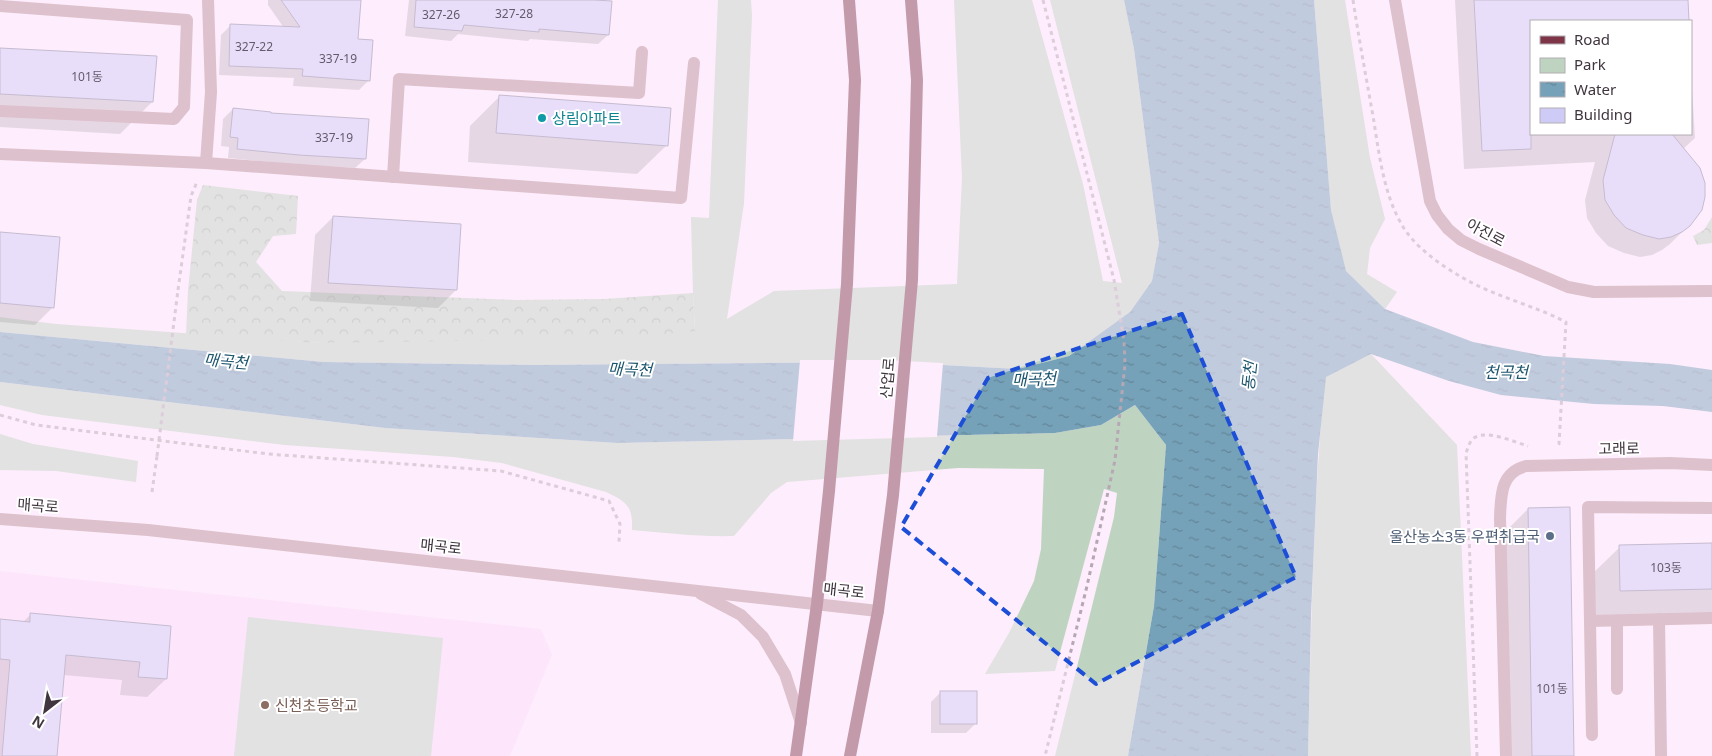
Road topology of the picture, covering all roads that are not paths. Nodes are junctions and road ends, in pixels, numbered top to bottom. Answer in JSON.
{"nodes":[{"id":1,"x":208,"y":0,"type":"edge"},
{"id":2,"x":849,"y":0,"type":"edge"},
{"id":3,"x":911,"y":0,"type":"edge"},
{"id":4,"x":1395,"y":0,"type":"edge"},
{"id":5,"x":0,"y":6,"type":"edge"},
{"id":6,"x":642,"y":52,"type":"dead end"},
{"id":7,"x":694,"y":63,"type":"dead end"},
{"id":8,"x":0,"y":111,"type":"edge"},
{"id":9,"x":0,"y":154,"type":"edge"},
{"id":10,"x":206,"y":163,"type":"junction"},
{"id":11,"x":393,"y":177,"type":"junction"},
{"id":12,"x":1712,"y":291,"type":"edge"},
{"id":13,"x":1712,"y":465,"type":"edge"},
{"id":14,"x":1712,"y":508,"type":"edge"},
{"id":15,"x":0,"y":519,"type":"edge"},
{"id":16,"x":694,"y":590,"type":"junction"},
{"id":17,"x":817,"y":604,"type":"junction"},
{"id":18,"x":878,"y":611,"type":"junction"},
{"id":19,"x":1712,"y":618,"type":"edge"},
{"id":20,"x":1659,"y":619,"type":"junction"},
{"id":21,"x":1617,"y":620,"type":"junction"},
{"id":22,"x":1590,"y":621,"type":"junction"},
{"id":23,"x":1617,"y":689,"type":"dead end"},
{"id":24,"x":801,"y":723,"type":"junction"},
{"id":25,"x":1592,"y":734,"type":"dead end"},
{"id":26,"x":796,"y":756,"type":"edge"},
{"id":27,"x":850,"y":756,"type":"edge"},
{"id":28,"x":1506,"y":756,"type":"edge"},
{"id":29,"x":1661,"y":756,"type":"edge"}],
"edges":[{"from":1,"to":10,"type":"street"},
{"from":2,"to":17,"type":"main road"},
{"from":3,"to":18,"type":"main road","name":"산업로"},
{"from":4,"to":12,"type":"street","name":"아진로"},
{"from":5,"to":8,"type":"street"},
{"from":6,"to":11,"type":"street"},
{"from":7,"to":11,"type":"street"},
{"from":9,"to":10,"type":"street"},
{"from":10,"to":11,"type":"street"},
{"from":13,"to":28,"type":"street","name":"고래로"},
{"from":14,"to":22,"type":"street"},
{"from":15,"to":16,"type":"street","name":"매곡로"},
{"from":16,"to":17,"type":"street","name":"매곡로"},
{"from":16,"to":24,"type":"street"},
{"from":17,"to":18,"type":"street","name":"매곡로"},
{"from":17,"to":24,"type":"main road"},
{"from":18,"to":27,"type":"main road","name":"산업로"},
{"from":19,"to":20,"type":"street"},
{"from":20,"to":21,"type":"street"},
{"from":20,"to":29,"type":"street"},
{"from":21,"to":22,"type":"street"},
{"from":21,"to":23,"type":"street"},
{"from":22,"to":25,"type":"street"},
{"from":24,"to":26,"type":"main road"}]}
